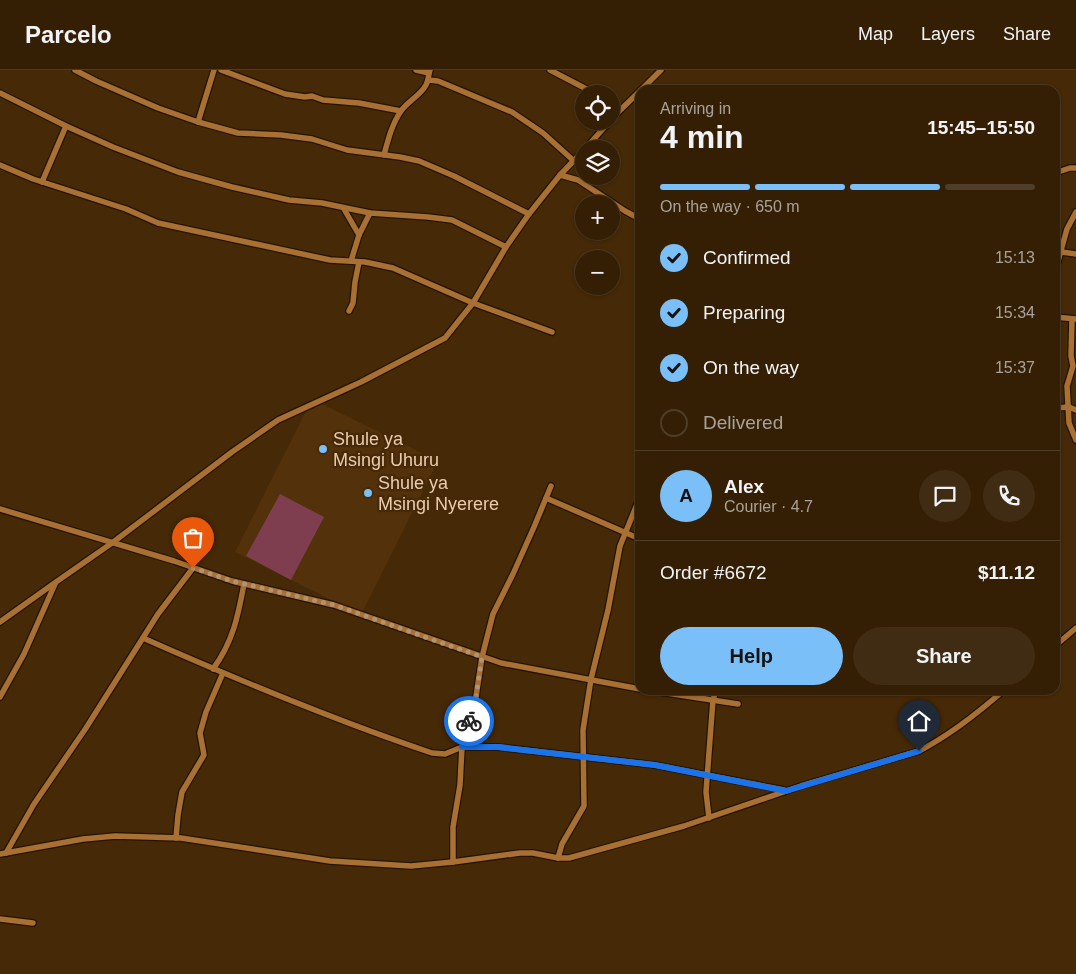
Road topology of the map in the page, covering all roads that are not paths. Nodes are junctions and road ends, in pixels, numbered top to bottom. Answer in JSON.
{"nodes":[{"id":1,"x":75,"y":70,"type":"edge"},
{"id":2,"x":214,"y":70,"type":"edge"},
{"id":3,"x":220,"y":70,"type":"edge"},
{"id":4,"x":416,"y":70,"type":"edge"},
{"id":5,"x":550,"y":70,"type":"edge"},
{"id":6,"x":661,"y":70,"type":"edge"},
{"id":7,"x":430,"y":71,"type":"edge"},
{"id":8,"x":428,"y":80,"type":"junction"},
{"id":9,"x":579,"y":85,"type":"edge"},
{"id":10,"x":645,"y":85,"type":"edge"},
{"id":11,"x":0,"y":93,"type":"edge"},
{"id":12,"x":635,"y":95,"type":"edge"},
{"id":13,"x":620,"y":110,"type":"edge"},
{"id":14,"x":401,"y":111,"type":"junction"},
{"id":15,"x":198,"y":122,"type":"junction"},
{"id":16,"x":66,"y":126,"type":"junction"},
{"id":17,"x":601,"y":130,"type":"edge"},
{"id":18,"x":592,"y":140,"type":"edge"},
{"id":19,"x":384,"y":155,"type":"junction"},
{"id":20,"x":574,"y":161,"type":"joint"},
{"id":21,"x":0,"y":165,"type":"edge"},
{"id":22,"x":1076,"y":168,"type":"edge"},
{"id":23,"x":1060,"y":171,"type":"edge"},
{"id":24,"x":560,"y":175,"type":"junction"},
{"id":25,"x":42,"y":182,"type":"junction"},
{"id":26,"x":344,"y":209,"type":"junction"},
{"id":27,"x":1076,"y":212,"type":"edge"},
{"id":28,"x":370,"y":213,"type":"junction"},
{"id":29,"x":530,"y":214,"type":"junction"},
{"id":30,"x":635,"y":217,"type":"edge"},
{"id":31,"x":359,"y":235,"type":"junction"},
{"id":32,"x":1060,"y":246,"type":"edge"},
{"id":33,"x":506,"y":247,"type":"junction"},
{"id":34,"x":1060,"y":251,"type":"edge"},
{"id":35,"x":1076,"y":254,"type":"edge"},
{"id":36,"x":351,"y":261,"type":"junction"},
{"id":37,"x":359,"y":262,"type":"junction"},
{"id":38,"x":472,"y":303,"type":"junction"},
{"id":39,"x":349,"y":310,"type":"dead end"},
{"id":40,"x":1060,"y":318,"type":"edge"},
{"id":41,"x":1074,"y":319,"type":"edge"},
{"id":42,"x":552,"y":332,"type":"dead end"},
{"id":43,"x":1069,"y":407,"type":"junction"},
{"id":44,"x":1060,"y":408,"type":"edge"},
{"id":45,"x":1076,"y":410,"type":"edge"},
{"id":46,"x":1076,"y":440,"type":"edge"},
{"id":47,"x":551,"y":486,"type":"dead end"},
{"id":48,"x":546,"y":498,"type":"junction"},
{"id":49,"x":0,"y":509,"type":"edge"},
{"id":50,"x":635,"y":510,"type":"edge"},
{"id":51,"x":626,"y":533,"type":"junction"},
{"id":52,"x":635,"y":536,"type":"edge"},
{"id":53,"x":112,"y":543,"type":"junction"},
{"id":54,"x":193,"y":568,"type":"junction"},
{"id":55,"x":56,"y":582,"type":"junction"},
{"id":56,"x":244,"y":584,"type":"junction"},
{"id":57,"x":0,"y":622,"type":"edge"},
{"id":58,"x":1076,"y":628,"type":"edge"},
{"id":59,"x":143,"y":638,"type":"junction"},
{"id":60,"x":1060,"y":642,"type":"edge"},
{"id":61,"x":482,"y":657,"type":"junction"},
{"id":62,"x":214,"y":669,"type":"junction"},
{"id":63,"x":223,"y":674,"type":"junction"},
{"id":64,"x":591,"y":680,"type":"junction"},
{"id":65,"x":635,"y":688,"type":"edge"},
{"id":66,"x":680,"y":695,"type":"edge"},
{"id":67,"x":714,"y":695,"type":"edge"},
{"id":68,"x":998,"y":695,"type":"edge"},
{"id":69,"x":0,"y":697,"type":"edge"},
{"id":70,"x":713,"y":700,"type":"junction"},
{"id":71,"x":738,"y":704,"type":"dead end"},
{"id":72,"x":462,"y":747,"type":"junction"},
{"id":73,"x":583,"y":757,"type":"junction"},
{"id":74,"x":708,"y":775,"type":"junction"},
{"id":75,"x":786,"y":791,"type":"junction"},
{"id":76,"x":709,"y":818,"type":"junction"},
{"id":77,"x":176,"y":838,"type":"junction"},
{"id":78,"x":3,"y":854,"type":"edge"},
{"id":79,"x":558,"y":858,"type":"junction"},
{"id":80,"x":453,"y":862,"type":"junction"},
{"id":81,"x":0,"y":919,"type":"edge"},
{"id":82,"x":34,"y":922,"type":"dead end"}],
"edges":[{"from":1,"to":15,"type":"street"},
{"from":2,"to":15,"type":"street"},
{"from":3,"to":14,"type":"street"},
{"from":4,"to":7,"type":"street"},
{"from":5,"to":9,"type":"street"},
{"from":6,"to":10,"type":"street"},
{"from":7,"to":8,"type":"street"},
{"from":8,"to":14,"type":"street"},
{"from":8,"to":20,"type":"street"},
{"from":11,"to":16,"type":"street"},
{"from":12,"to":13,"type":"street"},
{"from":14,"to":19,"type":"street"},
{"from":15,"to":19,"type":"street"},
{"from":16,"to":25,"type":"street"},
{"from":16,"to":26,"type":"street"},
{"from":17,"to":18,"type":"street"},
{"from":19,"to":29,"type":"street"},
{"from":20,"to":24,"type":"street"},
{"from":21,"to":25,"type":"street"},
{"from":22,"to":23,"type":"street"},
{"from":24,"to":29,"type":"street"},
{"from":24,"to":30,"type":"street"},
{"from":25,"to":36,"type":"street"},
{"from":26,"to":28,"type":"street"},
{"from":26,"to":31,"type":"street"},
{"from":27,"to":32,"type":"street"},
{"from":28,"to":31,"type":"street"},
{"from":28,"to":33,"type":"street"},
{"from":29,"to":33,"type":"street"},
{"from":31,"to":36,"type":"street"},
{"from":33,"to":38,"type":"street"},
{"from":34,"to":35,"type":"street"},
{"from":36,"to":37,"type":"street"},
{"from":37,"to":38,"type":"street"},
{"from":37,"to":39,"type":"street"},
{"from":38,"to":42,"type":"street"},
{"from":38,"to":53,"type":"street"},
{"from":40,"to":41,"type":"street"},
{"from":41,"to":43,"type":"street"},
{"from":43,"to":44,"type":"street"},
{"from":43,"to":45,"type":"street"},
{"from":43,"to":46,"type":"street"},
{"from":47,"to":48,"type":"street"},
{"from":48,"to":51,"type":"street"},
{"from":48,"to":61,"type":"street"},
{"from":49,"to":53,"type":"street"},
{"from":50,"to":51,"type":"street"},
{"from":51,"to":52,"type":"street"},
{"from":51,"to":64,"type":"street"},
{"from":53,"to":54,"type":"street"},
{"from":53,"to":55,"type":"street"},
{"from":54,"to":56,"type":"street"},
{"from":54,"to":59,"type":"street"},
{"from":55,"to":57,"type":"street"},
{"from":55,"to":69,"type":"street"},
{"from":56,"to":61,"type":"street"},
{"from":56,"to":62,"type":"street"},
{"from":58,"to":60,"type":"street"},
{"from":59,"to":62,"type":"street"},
{"from":59,"to":78,"type":"street"},
{"from":61,"to":64,"type":"street"},
{"from":61,"to":72,"type":"street"},
{"from":62,"to":63,"type":"street"},
{"from":63,"to":72,"type":"street"},
{"from":63,"to":77,"type":"street"},
{"from":64,"to":65,"type":"street"},
{"from":64,"to":73,"type":"street"},
{"from":66,"to":70,"type":"street"},
{"from":67,"to":70,"type":"street"},
{"from":68,"to":75,"type":"street"},
{"from":70,"to":71,"type":"street"},
{"from":70,"to":74,"type":"street"},
{"from":72,"to":73,"type":"street"},
{"from":72,"to":80,"type":"street"},
{"from":73,"to":74,"type":"street"},
{"from":73,"to":79,"type":"street"},
{"from":74,"to":75,"type":"street"},
{"from":74,"to":76,"type":"street"},
{"from":75,"to":76,"type":"street"},
{"from":76,"to":79,"type":"street"},
{"from":77,"to":78,"type":"street"},
{"from":77,"to":80,"type":"street"},
{"from":79,"to":80,"type":"street"},
{"from":81,"to":82,"type":"street"}]}
